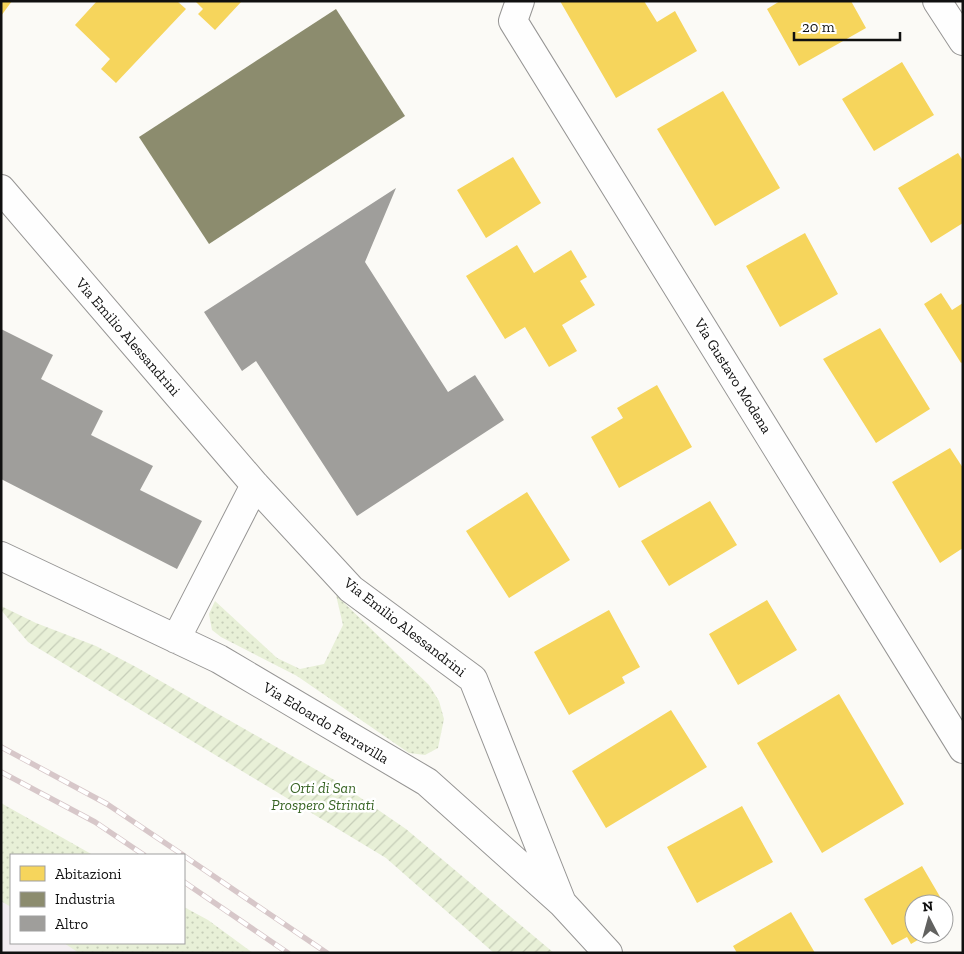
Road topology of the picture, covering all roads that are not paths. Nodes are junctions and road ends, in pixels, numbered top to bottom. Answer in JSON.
{"nodes":[{"id":1,"x":520,"y":1,"type":"edge"},
{"id":2,"x":937,"y":1,"type":"edge"},
{"id":3,"x":963,"y":42,"type":"edge"},
{"id":4,"x":1,"y":189,"type":"edge"},
{"id":5,"x":255,"y":485,"type":"junction"},
{"id":6,"x":1,"y":556,"type":"edge"},
{"id":7,"x":176,"y":639,"type":"junction"},
{"id":8,"x":963,"y":749,"type":"edge"},
{"id":9,"x":562,"y":903,"type":"junction"},
{"id":10,"x":608,"y":953,"type":"edge"}],
"edges":[{"from":1,"to":8,"type":"street","name":"Via Gustavo Modena"},
{"from":2,"to":3,"type":"street"},
{"from":4,"to":5,"type":"street","name":"Via Emilio Alessandrini"},
{"from":5,"to":7,"type":"street"},
{"from":5,"to":9,"type":"street","name":"Via Emilio Alessandrini"},
{"from":6,"to":7,"type":"street","name":"Via Edoardo Ferravilla"},
{"from":7,"to":9,"type":"street","name":"Via Edoardo Ferravilla"},
{"from":9,"to":10,"type":"street","name":"Via Edoardo Ferravilla"}]}
